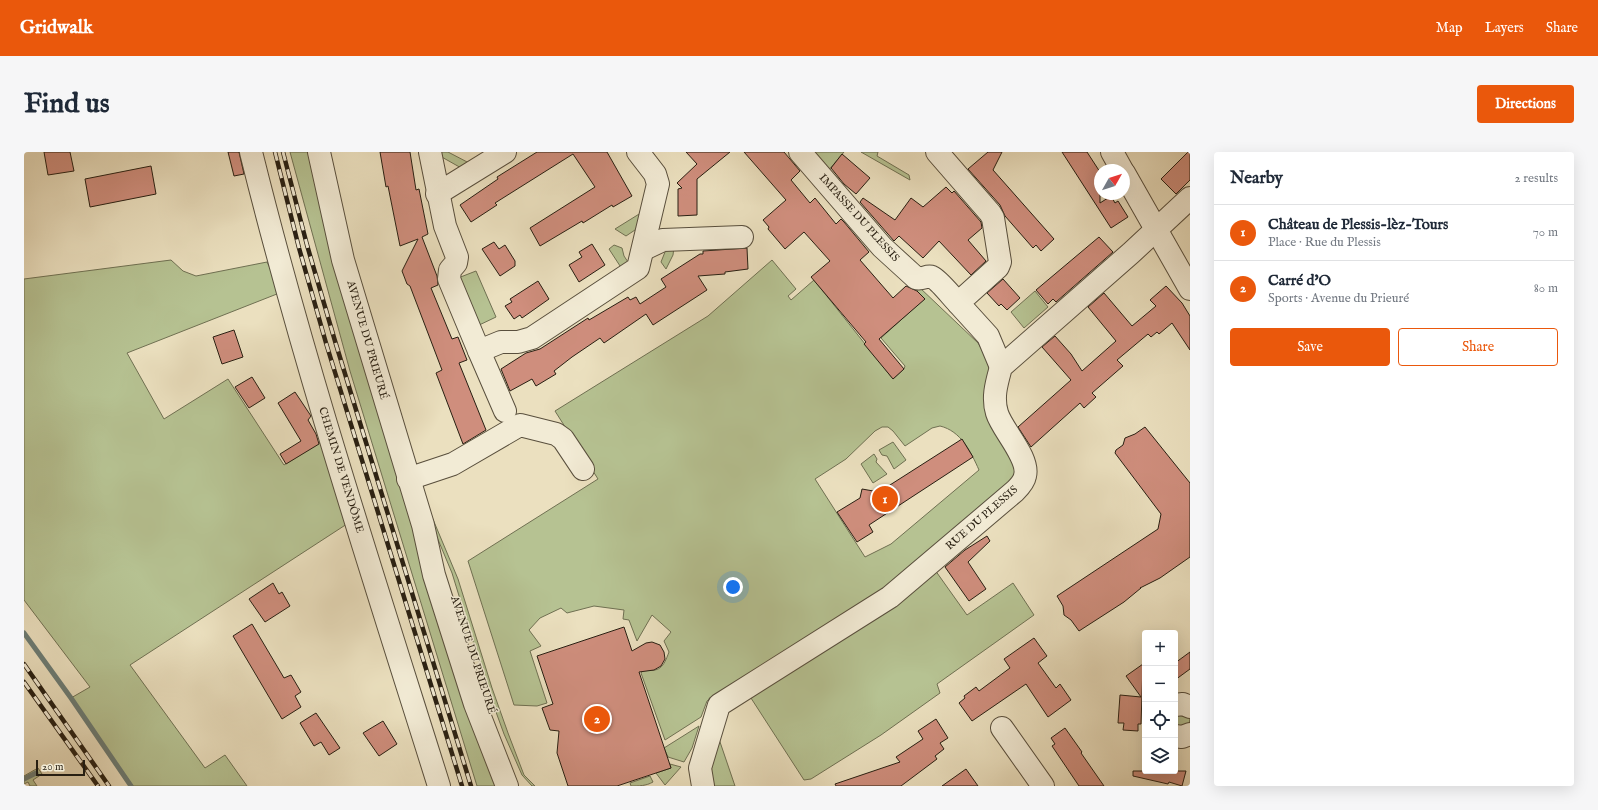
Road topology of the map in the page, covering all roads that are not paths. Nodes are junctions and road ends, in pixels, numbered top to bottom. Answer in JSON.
{"nodes":[{"id":1,"x":250,"y":152,"type":"edge"},
{"id":2,"x":319,"y":152,"type":"edge"},
{"id":3,"x":430,"y":152,"type":"edge"},
{"id":4,"x":505,"y":152,"type":"edge"},
{"id":5,"x":638,"y":152,"type":"edge"},
{"id":6,"x":800,"y":152,"type":"edge"},
{"id":7,"x":937,"y":152,"type":"edge"},
{"id":8,"x":1112,"y":152,"type":"edge"},
{"id":9,"x":1119,"y":164,"type":"edge"},
{"id":10,"x":1130,"y":183,"type":"edge"},
{"id":11,"x":437,"y":194,"type":"junction"},
{"id":12,"x":1190,"y":198,"type":"edge"},
{"id":13,"x":1157,"y":230,"type":"junction"},
{"id":14,"x":742,"y":238,"type":"dead end"},
{"id":15,"x":644,"y":249,"type":"junction"},
{"id":16,"x":1190,"y":289,"type":"edge"},
{"id":17,"x":958,"y":303,"type":"junction"},
{"id":18,"x":479,"y":351,"type":"junction"},
{"id":19,"x":1001,"y":367,"type":"junction"},
{"id":20,"x":505,"y":411,"type":"dead end"},
{"id":21,"x":583,"y":469,"type":"dead end"},
{"id":22,"x":408,"y":479,"type":"junction"},
{"id":23,"x":1178,"y":704,"type":"edge"},
{"id":24,"x":1190,"y":707,"type":"edge"},
{"id":25,"x":1002,"y":728,"type":"dead end"},
{"id":26,"x":1190,"y":734,"type":"edge"},
{"id":27,"x":1178,"y":736,"type":"edge"},
{"id":28,"x":439,"y":786,"type":"edge"},
{"id":29,"x":518,"y":786,"type":"edge"},
{"id":30,"x":703,"y":786,"type":"edge"},
{"id":31,"x":1043,"y":786,"type":"edge"}],
"edges":[{"from":1,"to":28,"type":"street","name":"CHEMIN DE VENDÔME"},
{"from":2,"to":22,"type":"street","name":"AVENUE DU PRIEURÉ"},
{"from":3,"to":11,"type":"street"},
{"from":4,"to":11,"type":"street"},
{"from":5,"to":15,"type":"street"},
{"from":6,"to":17,"type":"street","name":"IMPASSE DU PLESSIS"},
{"from":7,"to":17,"type":"street"},
{"from":8,"to":9,"type":"street"},
{"from":10,"to":13,"type":"street"},
{"from":11,"to":18,"type":"street"},
{"from":12,"to":13,"type":"street"},
{"from":13,"to":16,"type":"street"},
{"from":13,"to":19,"type":"street"},
{"from":14,"to":15,"type":"street"},
{"from":15,"to":18,"type":"street"},
{"from":17,"to":19,"type":"street","name":"IMPASSE DU PLESSIS"},
{"from":18,"to":20,"type":"street"},
{"from":19,"to":30,"type":"street","name":"RUE DU PLESSIS"},
{"from":21,"to":22,"type":"street"},
{"from":22,"to":29,"type":"street","name":"AVENUE DU PRIEURÉ"},
{"from":23,"to":24,"type":"street"},
{"from":25,"to":31,"type":"street"},
{"from":26,"to":27,"type":"street"}]}
